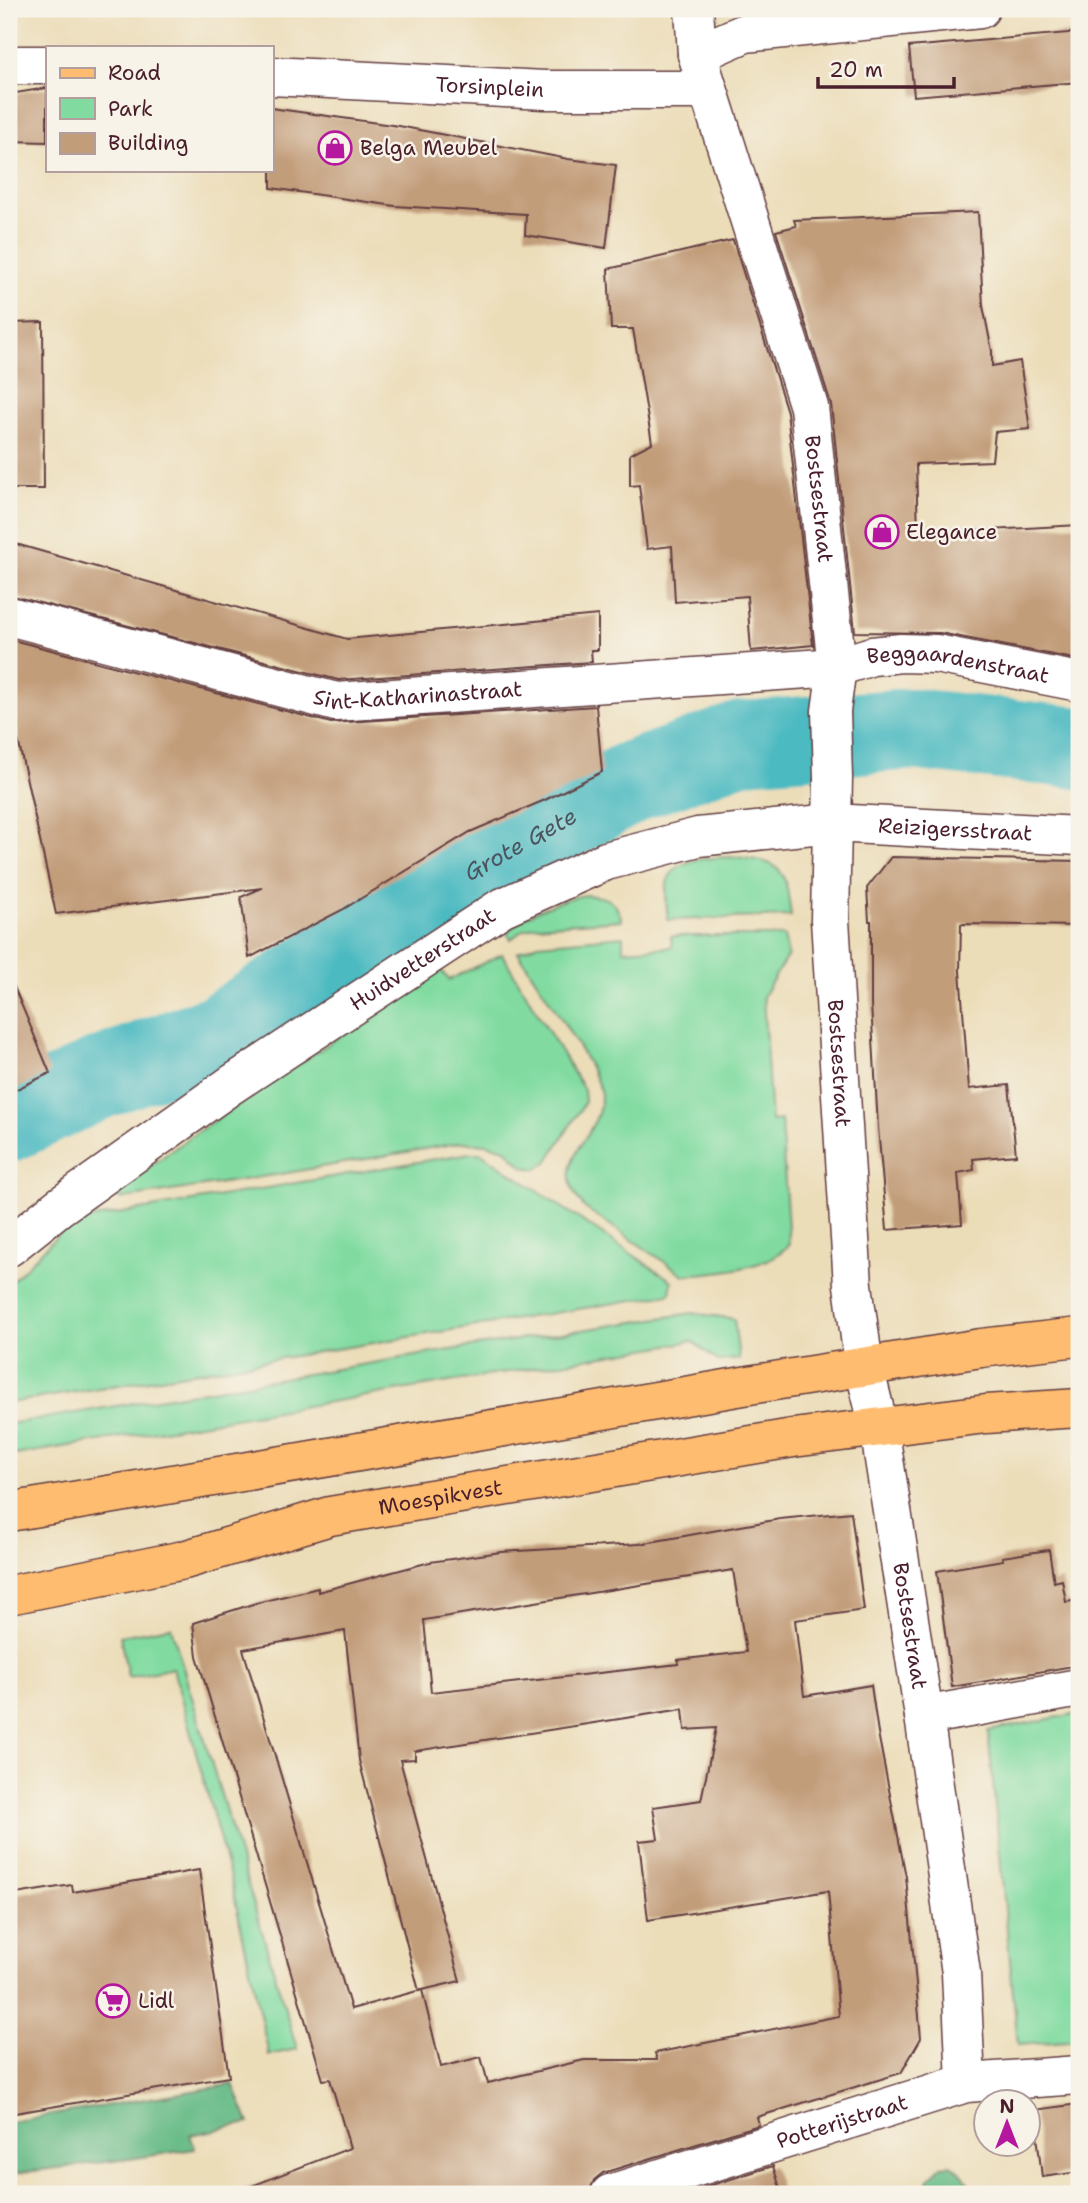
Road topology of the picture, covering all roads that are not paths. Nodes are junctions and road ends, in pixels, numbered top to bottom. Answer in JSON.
{"nodes":[{"id":1,"x":694,"y":9,"type":"edge"},
{"id":2,"x":980,"y":9,"type":"edge"},
{"id":3,"x":697,"y":54,"type":"junction"},
{"id":4,"x":9,"y":65,"type":"edge"},
{"id":5,"x":46,"y":65,"type":"edge"},
{"id":6,"x":273,"y":76,"type":"edge"},
{"id":7,"x":708,"y":90,"type":"junction"},
{"id":8,"x":9,"y":616,"type":"edge"},
{"id":9,"x":837,"y":667,"type":"junction"},
{"id":10,"x":1079,"y":681,"type":"edge"},
{"id":11,"x":832,"y":823,"type":"junction"},
{"id":12,"x":1079,"y":836,"type":"edge"},
{"id":13,"x":9,"y":1247,"type":"edge"},
{"id":14,"x":1079,"y":1337,"type":"edge"},
{"id":15,"x":864,"y":1367,"type":"junction"},
{"id":16,"x":1079,"y":1408,"type":"edge"},
{"id":17,"x":879,"y":1427,"type":"junction"},
{"id":18,"x":9,"y":1512,"type":"edge"},
{"id":19,"x":9,"y":1595,"type":"edge"},
{"id":20,"x":1079,"y":1688,"type":"edge"},
{"id":21,"x":924,"y":1716,"type":"junction"},
{"id":22,"x":1079,"y":2075,"type":"edge"},
{"id":23,"x":966,"y":2082,"type":"junction"},
{"id":24,"x":610,"y":2194,"type":"edge"}],
"edges":[{"from":1,"to":3,"type":"street","name":"Bostsestraat"},
{"from":2,"to":3,"type":"street"},
{"from":3,"to":7,"type":"street","name":"Bostsestraat"},
{"from":4,"to":5,"type":"street"},
{"from":6,"to":7,"type":"street","name":"Torsinplein"},
{"from":7,"to":9,"type":"street","name":"Bostsestraat"},
{"from":8,"to":9,"type":"street","name":"Sint-Katharinastraat"},
{"from":9,"to":10,"type":"street","name":"Beggaardenstraat"},
{"from":9,"to":11,"type":"street","name":"Bostsestraat"},
{"from":11,"to":12,"type":"street","name":"Reizigersstraat"},
{"from":11,"to":13,"type":"street","name":"Huidvetterstraat"},
{"from":11,"to":15,"type":"street","name":"Bostsestraat"},
{"from":14,"to":15,"type":"main road"},
{"from":15,"to":17,"type":"street","name":"Bostsestraat"},
{"from":15,"to":18,"type":"main road"},
{"from":16,"to":17,"type":"main road","name":"Moespikvest"},
{"from":17,"to":19,"type":"main road","name":"Moespikvest"},
{"from":17,"to":21,"type":"street","name":"Bostsestraat"},
{"from":20,"to":21,"type":"street"},
{"from":21,"to":23,"type":"street","name":"Bostsestraat"},
{"from":22,"to":23,"type":"street","name":"Potterijstraat"},
{"from":23,"to":24,"type":"street","name":"Potterijstraat"}]}
